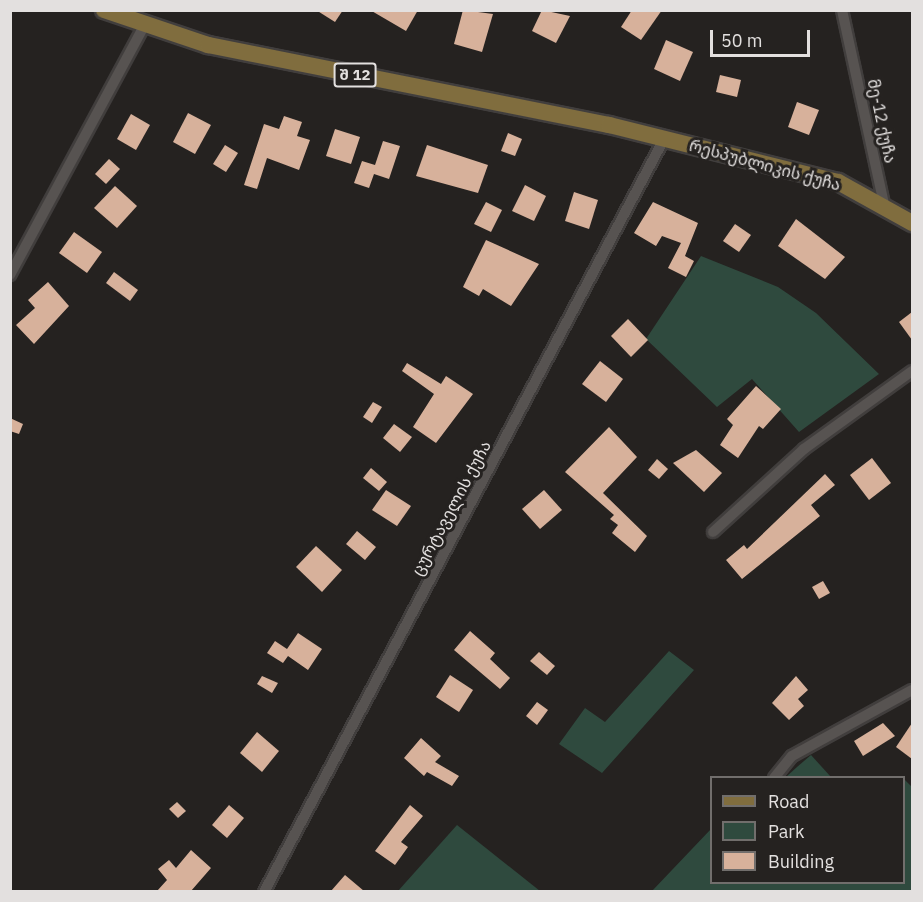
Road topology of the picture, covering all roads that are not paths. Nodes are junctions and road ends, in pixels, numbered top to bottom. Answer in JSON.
{"nodes":[{"id":1,"x":104,"y":10,"type":"edge"},
{"id":2,"x":842,"y":10,"type":"edge"},
{"id":3,"x":145,"y":24,"type":"junction"},
{"id":4,"x":664,"y":139,"type":"junction"},
{"id":5,"x":885,"y":204,"type":"junction"},
{"id":6,"x":912,"y":223,"type":"edge"},
{"id":7,"x":10,"y":275,"type":"edge"},
{"id":8,"x":912,"y":371,"type":"edge"},
{"id":9,"x":713,"y":532,"type":"dead end"},
{"id":10,"x":912,"y":690,"type":"edge"},
{"id":11,"x":775,"y":776,"type":"edge"},
{"id":12,"x":264,"y":891,"type":"edge"}],
"edges":[{"from":1,"to":3,"type":"main road","number":"შ 12"},
{"from":2,"to":5,"type":"street","name":"მე-12 ქუჩა"},
{"from":3,"to":4,"type":"main road","name":"რესპუბლიკის ქუჩა","number":"შ 12"},
{"from":3,"to":7,"type":"street"},
{"from":4,"to":5,"type":"main road","name":"რესპუბლიკის ქუჩა","number":"შ 12"},
{"from":4,"to":12,"type":"street","name":"ცურტაველის ქუჩა"},
{"from":5,"to":6,"type":"main road","name":"რესპუბლიკის ქუჩა","number":"შ 12"},
{"from":8,"to":9,"type":"street"},
{"from":10,"to":11,"type":"street"}]}
